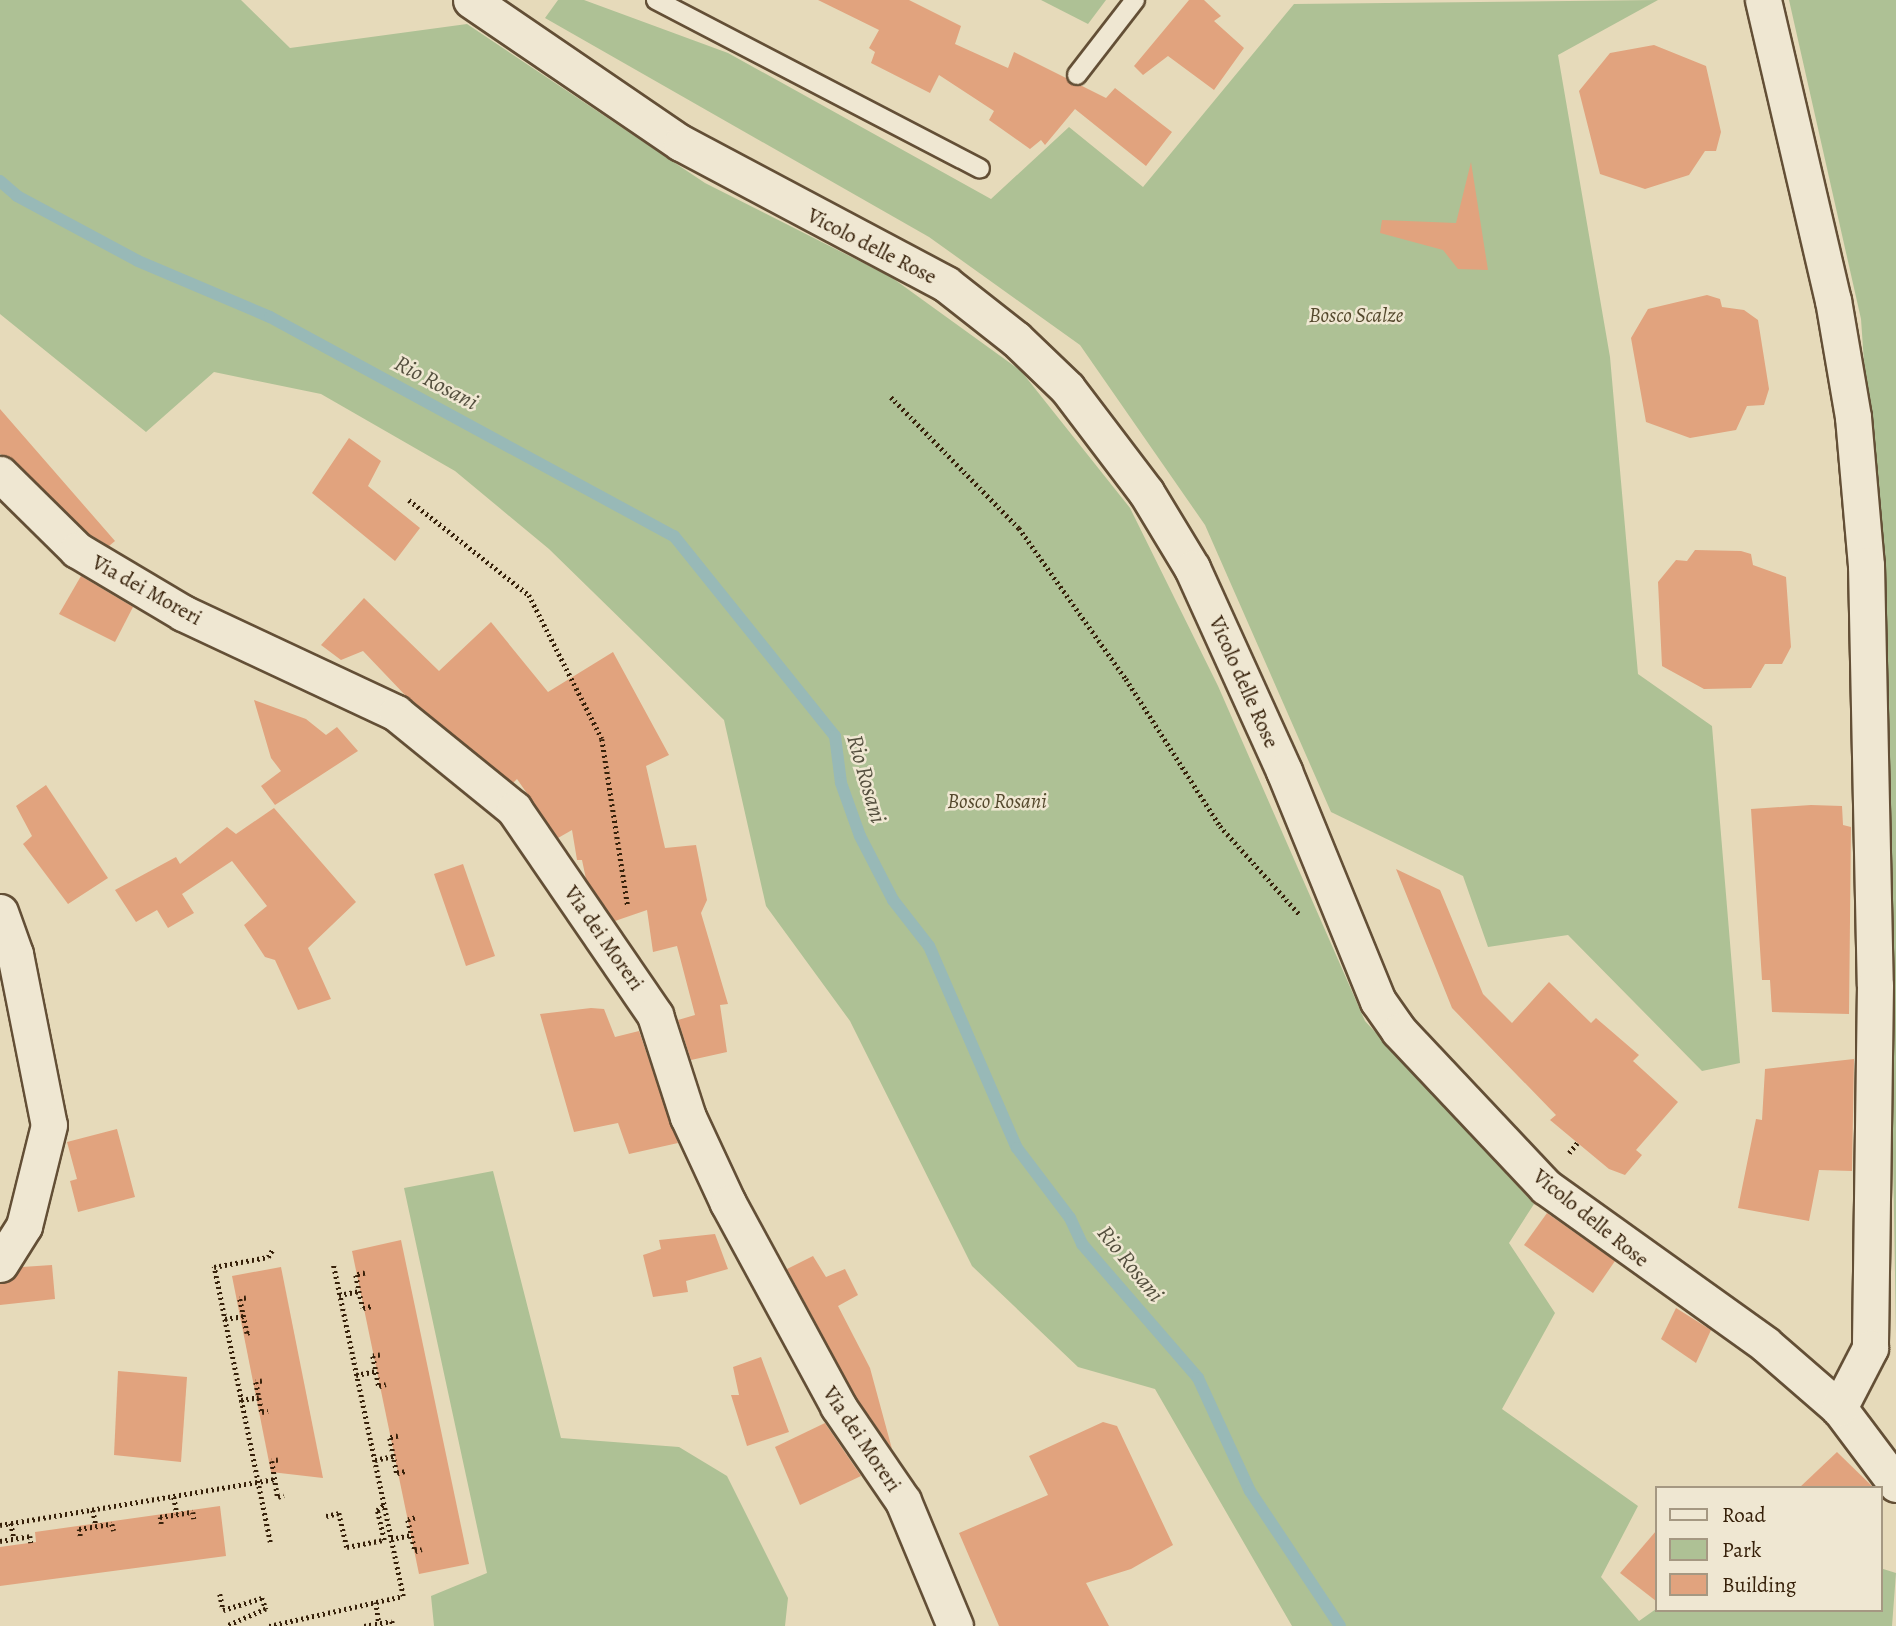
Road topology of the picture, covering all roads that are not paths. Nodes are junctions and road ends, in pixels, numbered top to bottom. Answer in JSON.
{"nodes":[{"id":1,"x":471,"y":0,"type":"edge"},
{"id":2,"x":656,"y":0,"type":"edge"},
{"id":3,"x":1135,"y":0,"type":"edge"},
{"id":4,"x":1763,"y":0,"type":"edge"},
{"id":5,"x":1077,"y":75,"type":"dead end"},
{"id":6,"x":980,"y":169,"type":"dead end"},
{"id":7,"x":0,"y":474,"type":"edge"},
{"id":8,"x":0,"y":912,"type":"edge"},
{"id":9,"x":0,"y":1264,"type":"edge"},
{"id":10,"x":1839,"y":1408,"type":"junction"},
{"id":11,"x":1896,"y":1484,"type":"edge"},
{"id":12,"x":956,"y":1626,"type":"edge"}],
"edges":[{"from":1,"to":10,"type":"street","name":"Vicolo delle Rose"},
{"from":2,"to":6,"type":"lane"},
{"from":3,"to":5,"type":"lane"},
{"from":4,"to":10,"type":"street"},
{"from":7,"to":12,"type":"street","name":"Via dei Moreri"},
{"from":8,"to":9,"type":"street"},
{"from":10,"to":11,"type":"street","name":"Vicolo delle Rose"}]}
